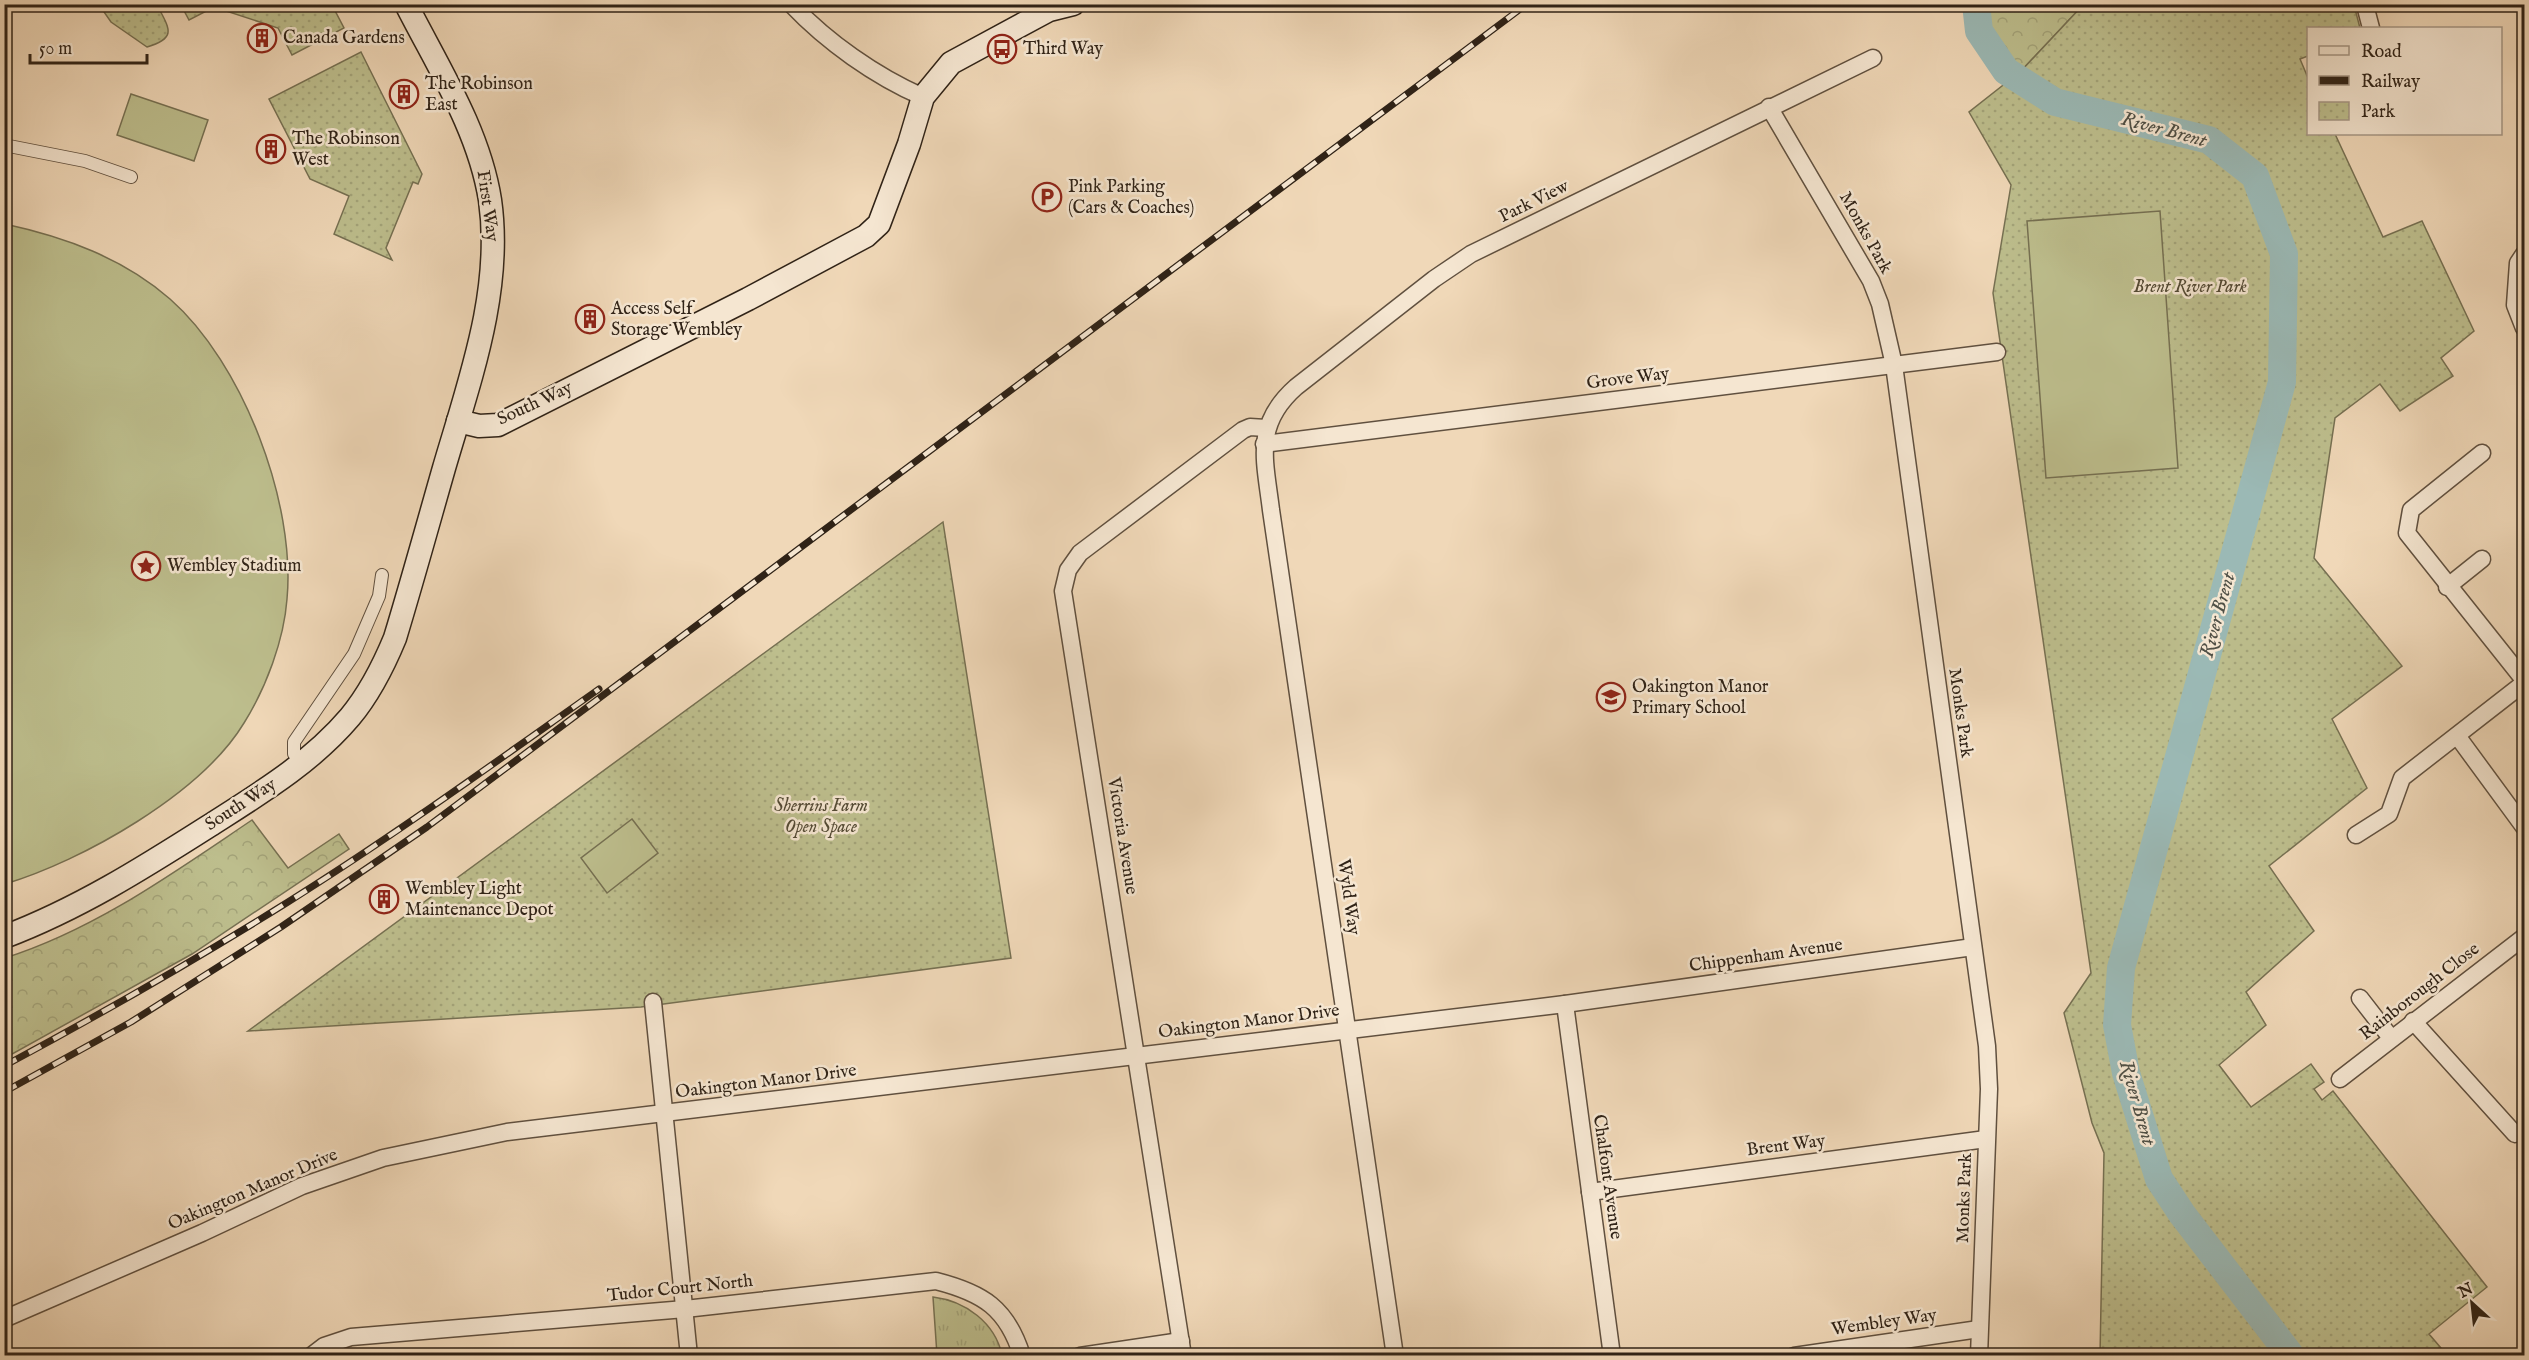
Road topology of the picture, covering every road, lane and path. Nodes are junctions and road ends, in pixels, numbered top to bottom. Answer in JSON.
{"nodes":[{"id":1,"x":406,"y":4,"type":"edge"},
{"id":2,"x":791,"y":4,"type":"edge"},
{"id":3,"x":1073,"y":4,"type":"edge"},
{"id":4,"x":2368,"y":4,"type":"edge"},
{"id":5,"x":2370,"y":27,"type":"edge"},
{"id":6,"x":1873,"y":57,"type":"dead end"},
{"id":7,"x":923,"y":97,"type":"junction"},
{"id":8,"x":1769,"y":107,"type":"junction"},
{"id":9,"x":4,"y":145,"type":"edge"},
{"id":10,"x":130,"y":177,"type":"dead end"},
{"id":11,"x":2524,"y":254,"type":"edge"},
{"id":12,"x":2524,"y":328,"type":"edge"},
{"id":13,"x":1997,"y":352,"type":"dead end"},
{"id":14,"x":1894,"y":365,"type":"junction"},
{"id":15,"x":458,"y":421,"type":"junction"},
{"id":16,"x":1265,"y":436,"type":"junction"},
{"id":17,"x":2482,"y":453,"type":"dead end"},
{"id":18,"x":2482,"y":559,"type":"dead end"},
{"id":19,"x":382,"y":575,"type":"dead end"},
{"id":20,"x":2447,"y":587,"type":"junction"},
{"id":21,"x":2524,"y":681,"type":"edge"},
{"id":22,"x":2458,"y":737,"type":"junction"},
{"id":23,"x":302,"y":763,"type":"junction"},
{"id":24,"x":2524,"y":827,"type":"edge"},
{"id":25,"x":2356,"y":835,"type":"dead end"},
{"id":26,"x":2524,"y":937,"type":"edge"},
{"id":27,"x":4,"y":938,"type":"edge"},
{"id":28,"x":1973,"y":947,"type":"junction"},
{"id":29,"x":2360,"y":998,"type":"dead end"},
{"id":30,"x":653,"y":1002,"type":"dead end"},
{"id":31,"x":1564,"y":1004,"type":"junction"},
{"id":32,"x":2413,"y":1021,"type":"junction"},
{"id":33,"x":1348,"y":1030,"type":"junction"},
{"id":34,"x":2391,"y":1038,"type":"junction"},
{"id":35,"x":1136,"y":1056,"type":"junction"},
{"id":36,"x":2340,"y":1079,"type":"dead end"},
{"id":37,"x":667,"y":1114,"type":"junction"},
{"id":38,"x":2515,"y":1134,"type":"dead end"},
{"id":39,"x":1986,"y":1139,"type":"junction"},
{"id":40,"x":1590,"y":1192,"type":"junction"},
{"id":41,"x":685,"y":1309,"type":"junction"},
{"id":42,"x":4,"y":1319,"type":"edge"},
{"id":43,"x":1979,"y":1329,"type":"junction"},
{"id":44,"x":1182,"y":1348,"type":"edge"},
{"id":45,"x":311,"y":1356,"type":"edge"},
{"id":46,"x":689,"y":1356,"type":"edge"},
{"id":47,"x":1022,"y":1356,"type":"edge"},
{"id":48,"x":1080,"y":1356,"type":"edge"},
{"id":49,"x":1395,"y":1356,"type":"edge"},
{"id":50,"x":1612,"y":1356,"type":"edge"},
{"id":51,"x":1794,"y":1356,"type":"edge"},
{"id":52,"x":1979,"y":1356,"type":"edge"}],
"edges":[{"from":1,"to":15,"type":"main road","name":"First Way"},
{"from":2,"to":7,"type":"street"},
{"from":3,"to":7,"type":"main road","name":"South Way"},
{"from":4,"to":5,"type":"street"},
{"from":6,"to":8,"type":"street","name":"Park View"},
{"from":7,"to":15,"type":"main road","name":"South Way"},
{"from":8,"to":14,"type":"street","name":"Monks Park"},
{"from":8,"to":16,"type":"street","name":"Park View"},
{"from":9,"to":10,"type":"street"},
{"from":11,"to":12,"type":"street"},
{"from":13,"to":14,"type":"street","name":"Grove Way"},
{"from":14,"to":16,"type":"street","name":"Grove Way"},
{"from":14,"to":28,"type":"street","name":"Monks Park"},
{"from":15,"to":23,"type":"main road","name":"South Way"},
{"from":16,"to":33,"type":"street","name":"Wyld Way"},
{"from":16,"to":35,"type":"street","name":"Victoria Avenue"},
{"from":17,"to":20,"type":"street"},
{"from":18,"to":20,"type":"street"},
{"from":19,"to":23,"type":"street"},
{"from":20,"to":21,"type":"street"},
{"from":21,"to":22,"type":"street"},
{"from":22,"to":24,"type":"street"},
{"from":22,"to":25,"type":"street"},
{"from":23,"to":27,"type":"main road","name":"South Way"},
{"from":26,"to":32,"type":"street","name":"Rainborough Close"},
{"from":28,"to":31,"type":"street","name":"Chippenham Avenue"},
{"from":28,"to":39,"type":"street","name":"Monks Park"},
{"from":29,"to":34,"type":"street"},
{"from":30,"to":37,"type":"street"},
{"from":31,"to":33,"type":"street","name":"Oakington Manor Drive"},
{"from":31,"to":40,"type":"street","name":"Chalfont Avenue"},
{"from":32,"to":34,"type":"street","name":"Rainborough Close"},
{"from":32,"to":38,"type":"street"},
{"from":33,"to":35,"type":"street","name":"Oakington Manor Drive"},
{"from":33,"to":49,"type":"street","name":"Wyld Way"},
{"from":34,"to":36,"type":"street","name":"Rainborough Close"},
{"from":35,"to":37,"type":"street","name":"Oakington Manor Drive"},
{"from":35,"to":44,"type":"street","name":"Victoria Avenue"},
{"from":37,"to":41,"type":"street"},
{"from":37,"to":42,"type":"street","name":"Oakington Manor Drive"},
{"from":39,"to":40,"type":"street","name":"Brent Way"},
{"from":39,"to":43,"type":"street","name":"Monks Park"},
{"from":40,"to":50,"type":"street","name":"Chalfont Avenue"},
{"from":41,"to":45,"type":"street","name":"Tudor Court North"},
{"from":41,"to":46,"type":"street"},
{"from":41,"to":47,"type":"street","name":"Tudor Court North"},
{"from":43,"to":51,"type":"street","name":"Wembley Way"},
{"from":43,"to":52,"type":"street","name":"Monks Park"},
{"from":44,"to":48,"type":"street"}]}
